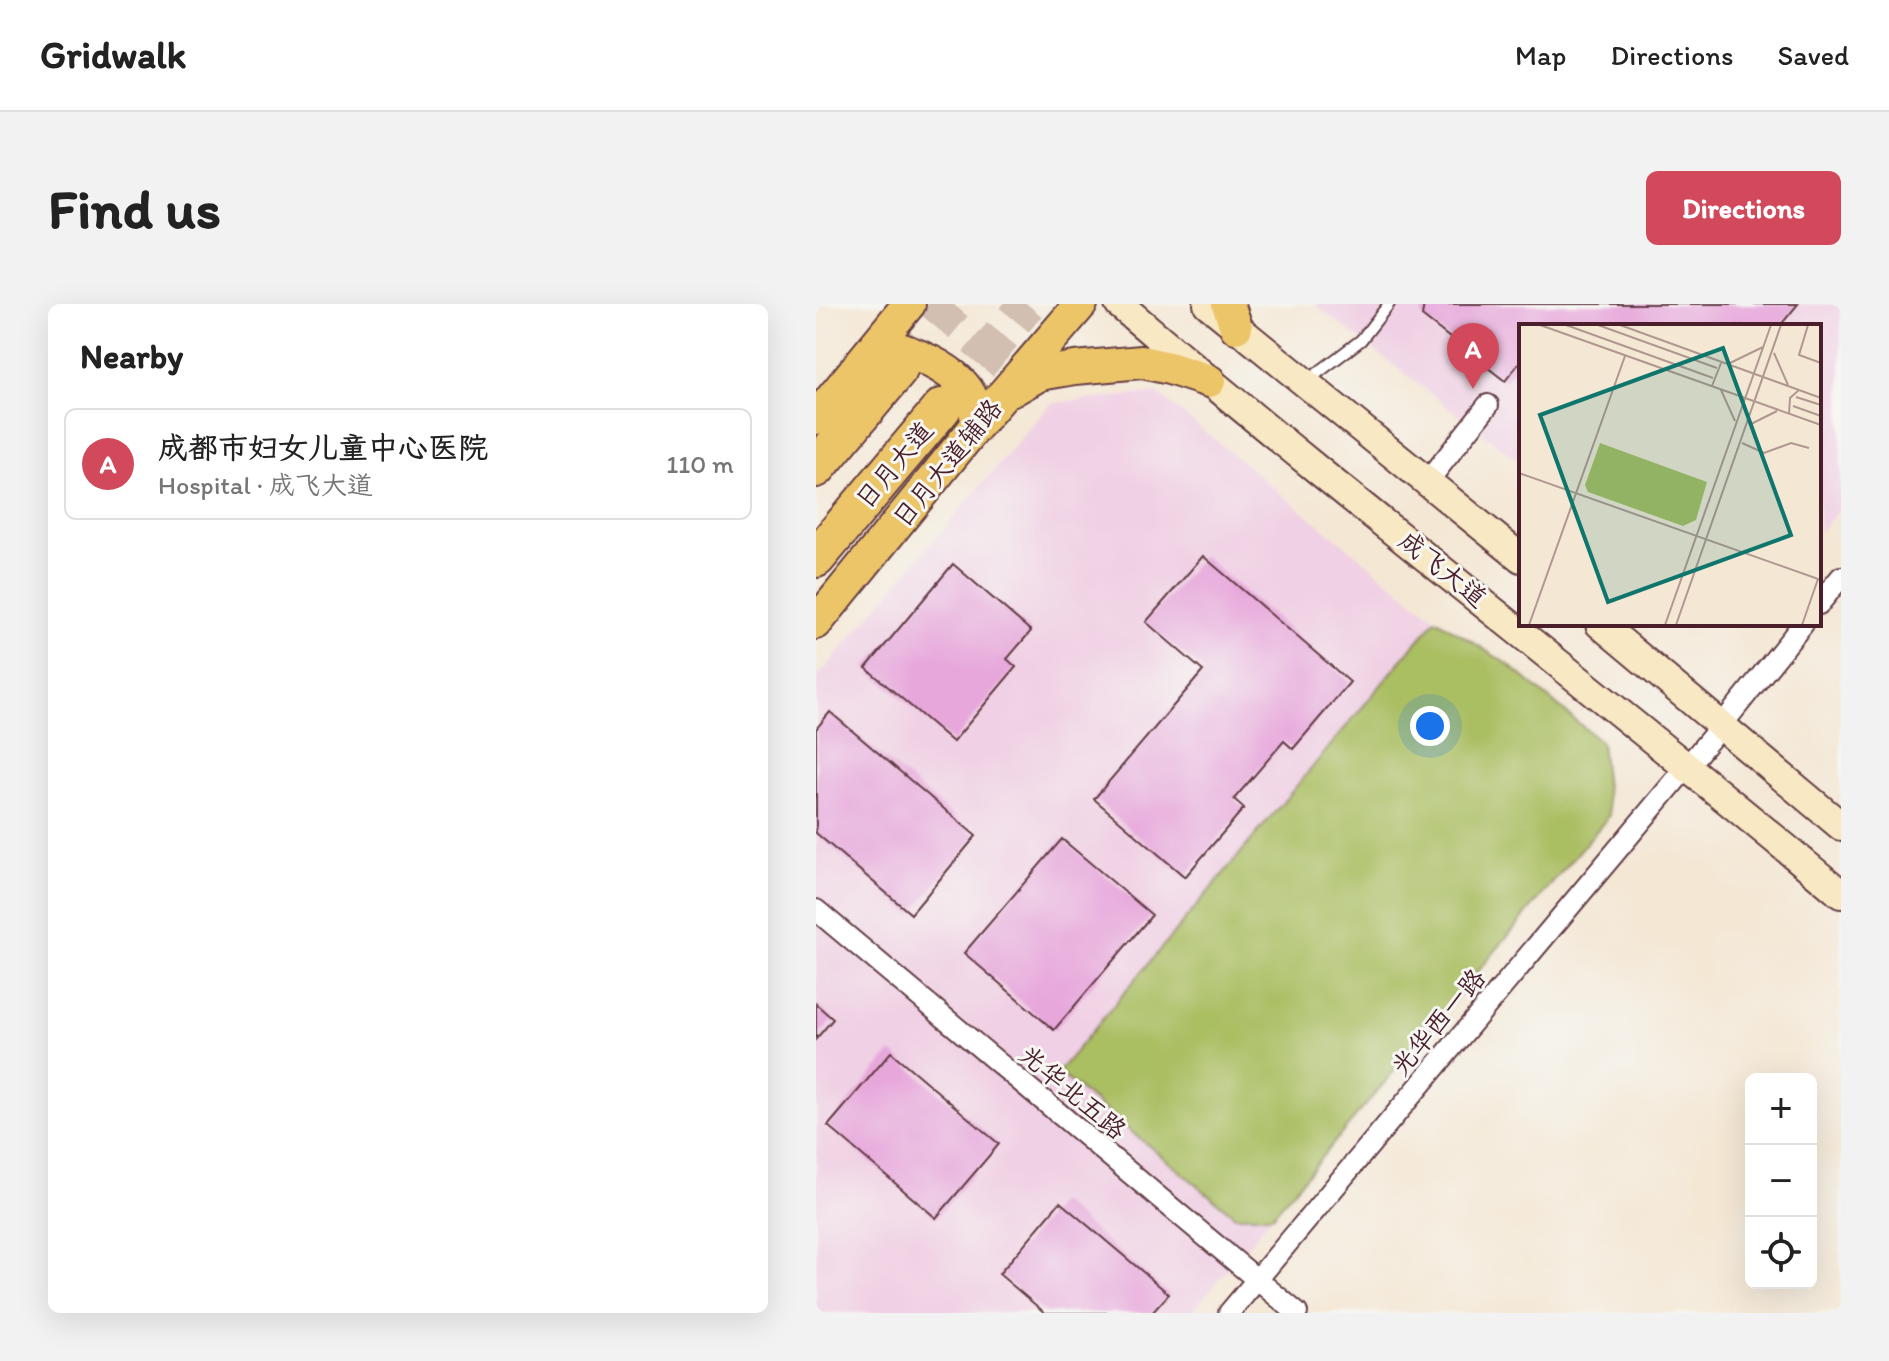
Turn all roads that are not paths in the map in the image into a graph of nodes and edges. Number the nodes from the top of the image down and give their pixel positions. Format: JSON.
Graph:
{"nodes":[{"id":1,"x":1081,"y":304,"type":"edge"},
{"id":2,"x":1119,"y":304,"type":"edge"},
{"id":3,"x":1208,"y":304,"type":"edge"},
{"id":4,"x":1389,"y":304,"type":"edge"},
{"id":5,"x":903,"y":308,"type":"edge"},
{"id":6,"x":1232,"y":315,"type":"edge"},
{"id":7,"x":888,"y":356,"type":"junction"},
{"id":8,"x":1209,"y":381,"type":"junction"},
{"id":9,"x":1306,"y":382,"type":"junction"},
{"id":10,"x":1002,"y":396,"type":"junction"},
{"id":11,"x":1488,"y":405,"type":"dead end"},
{"id":12,"x":942,"y":408,"type":"tunnel mouth"},
{"id":13,"x":816,"y":418,"type":"edge"},
{"id":14,"x":978,"y":424,"type":"junction"},
{"id":15,"x":816,"y":468,"type":"edge"},
{"id":16,"x":1428,"y":481,"type":"junction"},
{"id":17,"x":1519,"y":556,"type":"edge"},
{"id":18,"x":816,"y":558,"type":"edge"},
{"id":19,"x":1841,"y":577,"type":"edge"},
{"id":20,"x":1821,"y":602,"type":"edge"},
{"id":21,"x":816,"y":623,"type":"edge"},
{"id":22,"x":1602,"y":626,"type":"edge"},
{"id":23,"x":1801,"y":626,"type":"edge"},
{"id":24,"x":1721,"y":726,"type":"junction"},
{"id":25,"x":1688,"y":766,"type":"junction"},
{"id":26,"x":1841,"y":826,"type":"edge"},
{"id":27,"x":1841,"y":894,"type":"edge"},
{"id":28,"x":816,"y":910,"type":"edge"},
{"id":29,"x":1256,"y":1280,"type":"junction"},
{"id":30,"x":1229,"y":1313,"type":"edge"},
{"id":31,"x":1297,"y":1313,"type":"edge"}],
"edges":[{"from":1,"to":10,"type":"main road","name":"日月大道辅路"},
{"from":2,"to":8,"type":"main road","name":"成飞大道"},
{"from":3,"to":6,"type":"main road"},
{"from":4,"to":9,"type":"lane"},
{"from":5,"to":7,"type":"main road"},
{"from":6,"to":9,"type":"main road"},
{"from":7,"to":13,"type":"main road"},
{"from":7,"to":14,"type":"main road"},
{"from":7,"to":15,"type":"highway"},
{"from":8,"to":10,"type":"main road"},
{"from":8,"to":25,"type":"main road","name":"成飞大道"},
{"from":9,"to":16,"type":"main road"},
{"from":10,"to":14,"type":"main road","name":"日月大道辅路"},
{"from":11,"to":16,"type":"street"},
{"from":12,"to":18,"type":"highway","name":"日月大道"},
{"from":14,"to":21,"type":"main road","name":"日月大道辅路"},
{"from":16,"to":17,"type":"main road"},
{"from":19,"to":20,"type":"street"},
{"from":22,"to":24,"type":"main road"},
{"from":23,"to":24,"type":"street","name":"光华西一路"},
{"from":24,"to":25,"type":"street","name":"光华西一路"},
{"from":24,"to":26,"type":"main road"},
{"from":25,"to":27,"type":"main road","name":"成飞大道"},
{"from":25,"to":29,"type":"street","name":"光华西一路"},
{"from":28,"to":29,"type":"street","name":"光华北五路"},
{"from":29,"to":30,"type":"street","name":"光华西一路"},
{"from":29,"to":31,"type":"street","name":"光华北五路"}]}
